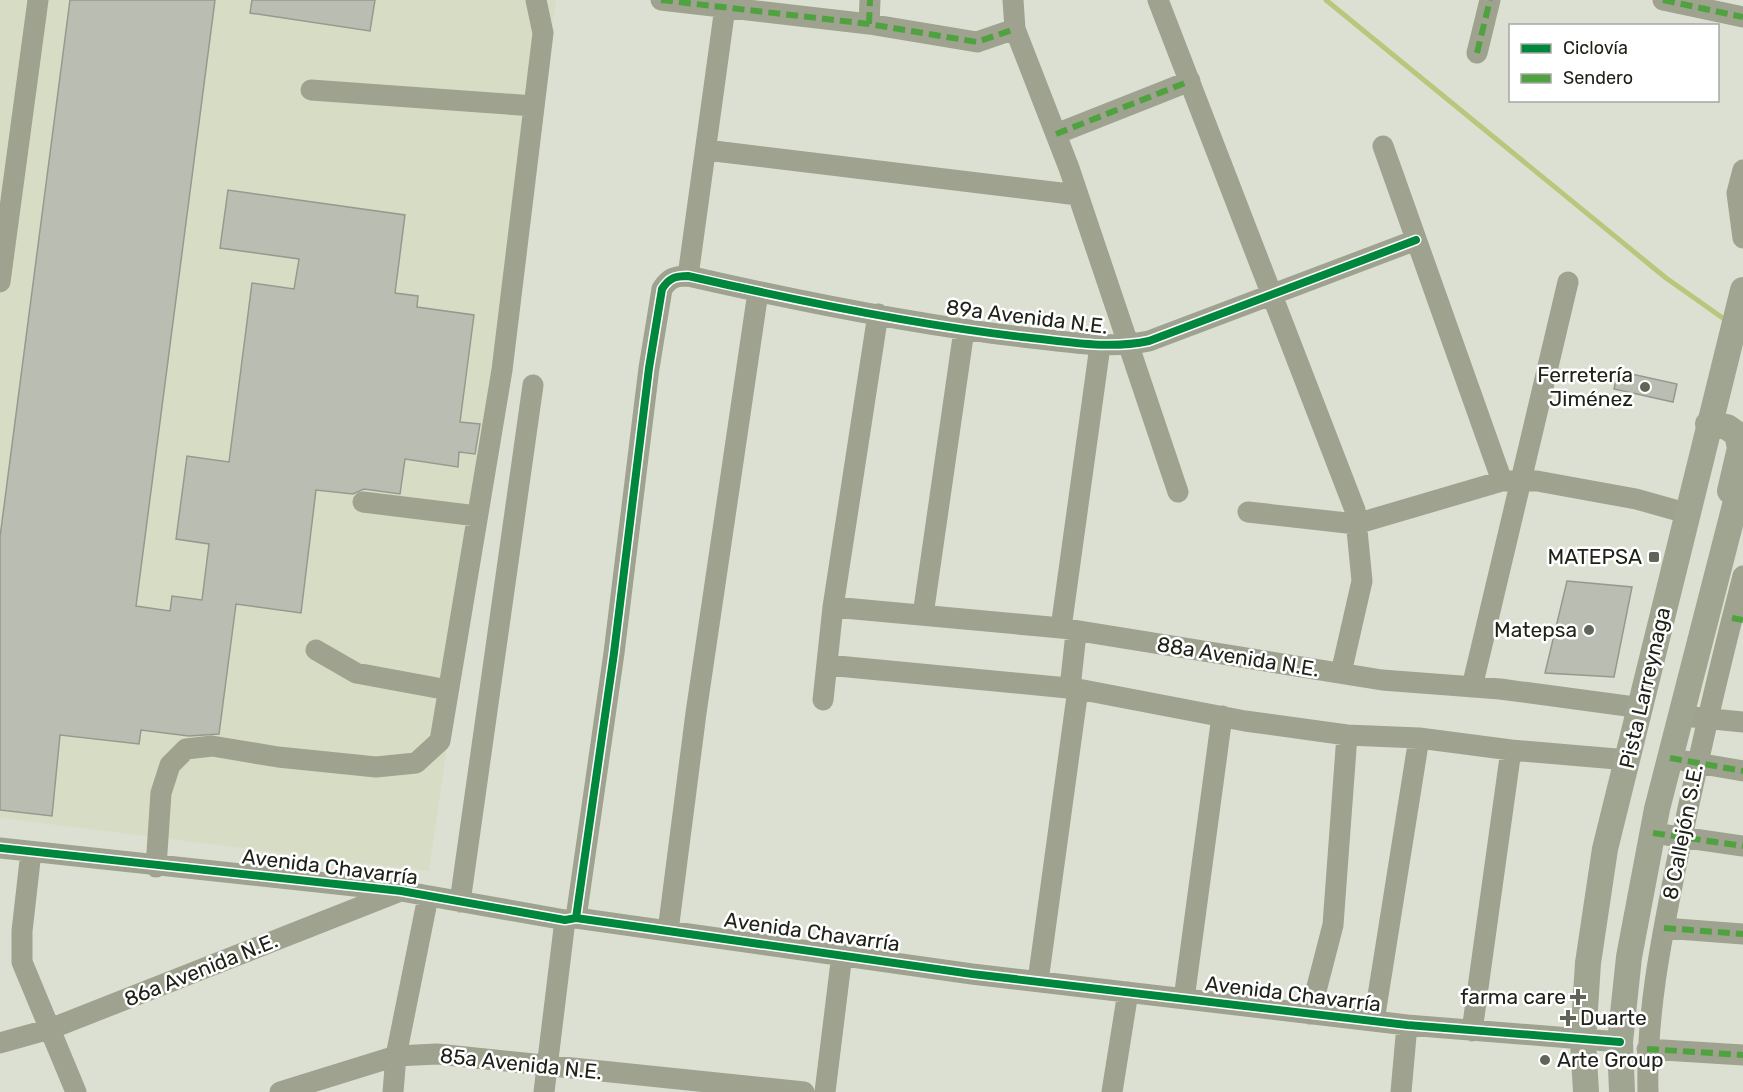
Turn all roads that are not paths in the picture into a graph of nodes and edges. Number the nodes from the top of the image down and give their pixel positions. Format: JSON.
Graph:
{"nodes":[{"id":1,"x":38,"y":0,"type":"edge"},
{"id":2,"x":536,"y":0,"type":"edge"},
{"id":3,"x":661,"y":0,"type":"edge"},
{"id":4,"x":870,"y":0,"type":"edge"},
{"id":5,"x":1013,"y":0,"type":"edge"},
{"id":6,"x":1158,"y":0,"type":"edge"},
{"id":7,"x":1490,"y":0,"type":"edge"},
{"id":8,"x":1663,"y":0,"type":"edge"},
{"id":9,"x":726,"y":4,"type":"edge"},
{"id":10,"x":1743,"y":17,"type":"edge"},
{"id":11,"x":869,"y":24,"type":"junction"},
{"id":12,"x":1015,"y":29,"type":"junction"},
{"id":13,"x":1477,"y":54,"type":"dead end"},
{"id":14,"x":1190,"y":81,"type":"junction"},
{"id":15,"x":311,"y":90,"type":"dead end"},
{"id":16,"x":534,"y":106,"type":"junction"},
{"id":17,"x":1056,"y":134,"type":"junction"},
{"id":18,"x":1383,"y":146,"type":"dead end"},
{"id":19,"x":706,"y":150,"type":"junction"},
{"id":20,"x":1743,"y":170,"type":"edge"},
{"id":21,"x":1078,"y":195,"type":"junction"},
{"id":22,"x":1743,"y":238,"type":"edge"},
{"id":23,"x":1416,"y":240,"type":"junction"},
{"id":24,"x":688,"y":276,"type":"junction"},
{"id":25,"x":0,"y":282,"type":"edge"},
{"id":26,"x":1568,"y":282,"type":"dead end"},
{"id":27,"x":1743,"y":290,"type":"edge"},
{"id":28,"x":758,"y":292,"type":"junction"},
{"id":29,"x":1273,"y":296,"type":"junction"},
{"id":30,"x":878,"y":314,"type":"junction"},
{"id":31,"x":964,"y":330,"type":"junction"},
{"id":32,"x":1100,"y":345,"type":"junction"},
{"id":33,"x":1128,"y":345,"type":"junction"},
{"id":34,"x":533,"y":385,"type":"dead end"},
{"id":35,"x":1708,"y":424,"type":"junction"},
{"id":36,"x":1511,"y":481,"type":"junction"},
{"id":37,"x":1742,"y":486,"type":"edge"},
{"id":38,"x":1178,"y":492,"type":"dead end"},
{"id":39,"x":363,"y":502,"type":"dead end"},
{"id":40,"x":1248,"y":512,"type":"dead end"},
{"id":41,"x":1686,"y":513,"type":"junction"},
{"id":42,"x":477,"y":516,"type":"junction"},
{"id":43,"x":1356,"y":524,"type":"junction"},
{"id":44,"x":1720,"y":556,"type":"junction"},
{"id":45,"x":1743,"y":576,"type":"edge"},
{"id":46,"x":833,"y":607,"type":"junction"},
{"id":47,"x":923,"y":615,"type":"junction"},
{"id":48,"x":1738,"y":619,"type":"edge"},
{"id":49,"x":1068,"y":630,"type":"junction"},
{"id":50,"x":316,"y":650,"type":"dead end"},
{"id":51,"x":827,"y":665,"type":"junction"},
{"id":52,"x":1341,"y":673,"type":"junction"},
{"id":53,"x":1472,"y":687,"type":"junction"},
{"id":54,"x":1074,"y":688,"type":"junction"},
{"id":55,"x":448,"y":690,"type":"junction"},
{"id":56,"x":824,"y":700,"type":"dead end"},
{"id":57,"x":1642,"y":708,"type":"junction"},
{"id":58,"x":1222,"y":716,"type":"junction"},
{"id":59,"x":1681,"y":716,"type":"junction"},
{"id":60,"x":1707,"y":718,"type":"junction"},
{"id":61,"x":1743,"y":722,"type":"edge"},
{"id":62,"x":1347,"y":735,"type":"junction"},
{"id":63,"x":1419,"y":738,"type":"junction"},
{"id":64,"x":1511,"y":750,"type":"junction"},
{"id":65,"x":1670,"y":758,"type":"junction"},
{"id":66,"x":1628,"y":760,"type":"junction"},
{"id":67,"x":1697,"y":763,"type":"junction"},
{"id":68,"x":1743,"y":771,"type":"edge"},
{"id":69,"x":1655,"y":821,"type":"junction"},
{"id":70,"x":1682,"y":839,"type":"junction"},
{"id":71,"x":1743,"y":846,"type":"edge"},
{"id":72,"x":0,"y":848,"type":"edge"},
{"id":73,"x":31,"y":852,"type":"junction"},
{"id":74,"x":156,"y":867,"type":"junction"},
{"id":75,"x":401,"y":891,"type":"junction"},
{"id":76,"x":428,"y":897,"type":"junction"},
{"id":77,"x":460,"y":903,"type":"junction"},
{"id":78,"x":571,"y":919,"type":"junction"},
{"id":79,"x":1664,"y":928,"type":"junction"},
{"id":80,"x":668,"y":931,"type":"junction"},
{"id":81,"x":1743,"y":934,"type":"edge"},
{"id":82,"x":842,"y":954,"type":"junction"},
{"id":83,"x":1038,"y":981,"type":"junction"},
{"id":84,"x":1128,"y":992,"type":"junction"},
{"id":85,"x":1184,"y":999,"type":"junction"},
{"id":86,"x":1310,"y":1014,"type":"junction"},
{"id":87,"x":1374,"y":1022,"type":"junction"},
{"id":88,"x":1407,"y":1025,"type":"junction"},
{"id":89,"x":50,"y":1029,"type":"junction"},
{"id":90,"x":1472,"y":1031,"type":"junction"},
{"id":91,"x":1582,"y":1041,"type":"junction"},
{"id":92,"x":1620,"y":1042,"type":"junction"},
{"id":93,"x":0,"y":1043,"type":"edge"},
{"id":94,"x":1647,"y":1048,"type":"junction"},
{"id":95,"x":1743,"y":1055,"type":"edge"},
{"id":96,"x":396,"y":1056,"type":"junction"},
{"id":97,"x":548,"y":1066,"type":"junction"},
{"id":98,"x":677,"y":1086,"type":"edge"},
{"id":99,"x":76,"y":1092,"type":"edge"},
{"id":100,"x":280,"y":1092,"type":"edge"},
{"id":101,"x":393,"y":1092,"type":"edge"},
{"id":102,"x":544,"y":1092,"type":"edge"},
{"id":103,"x":804,"y":1092,"type":"edge"},
{"id":104,"x":825,"y":1092,"type":"edge"},
{"id":105,"x":1112,"y":1092,"type":"edge"},
{"id":106,"x":1401,"y":1092,"type":"edge"},
{"id":107,"x":1586,"y":1092,"type":"edge"},
{"id":108,"x":1622,"y":1092,"type":"edge"},
{"id":109,"x":1648,"y":1092,"type":"edge"}],
"edges":[{"from":1,"to":25,"type":"street"},
{"from":2,"to":16,"type":"street"},
{"from":3,"to":9,"type":"street"},
{"from":4,"to":11,"type":"street"},
{"from":5,"to":12,"type":"street"},
{"from":6,"to":14,"type":"street"},
{"from":7,"to":13,"type":"street"},
{"from":8,"to":10,"type":"street"},
{"from":9,"to":11,"type":"street"},
{"from":9,"to":19,"type":"street"},
{"from":11,"to":12,"type":"street"},
{"from":12,"to":17,"type":"street"},
{"from":14,"to":17,"type":"street"},
{"from":14,"to":29,"type":"street"},
{"from":15,"to":16,"type":"street"},
{"from":16,"to":42,"type":"street"},
{"from":17,"to":21,"type":"street"},
{"from":18,"to":23,"type":"street"},
{"from":19,"to":21,"type":"street"},
{"from":19,"to":24,"type":"street"},
{"from":20,"to":22,"type":"street"},
{"from":21,"to":33,"type":"street"},
{"from":23,"to":29,"type":"street","name":"89a Avenida N.E."},
{"from":23,"to":36,"type":"street"},
{"from":24,"to":28,"type":"street","name":"89a Avenida N.E."},
{"from":24,"to":78,"type":"street"},
{"from":26,"to":36,"type":"street"},
{"from":27,"to":35,"type":"main road","name":"Pista Larreynaga"},
{"from":28,"to":30,"type":"street","name":"89a Avenida N.E."},
{"from":28,"to":80,"type":"street"},
{"from":29,"to":33,"type":"street","name":"89a Avenida N.E."},
{"from":29,"to":43,"type":"street"},
{"from":30,"to":31,"type":"street","name":"89a Avenida N.E."},
{"from":30,"to":46,"type":"street"},
{"from":31,"to":32,"type":"street","name":"89a Avenida N.E."},
{"from":31,"to":47,"type":"street"},
{"from":32,"to":33,"type":"street","name":"89a Avenida N.E."},
{"from":32,"to":49,"type":"street"},
{"from":33,"to":38,"type":"street"},
{"from":34,"to":77,"type":"street"},
{"from":35,"to":41,"type":"main road","name":"Pista Larreynaga"},
{"from":35,"to":44,"type":"main road"},
{"from":36,"to":41,"type":"street"},
{"from":36,"to":43,"type":"street"},
{"from":36,"to":53,"type":"street"},
{"from":37,"to":44,"type":"main road","name":"Pista Larreynaga"},
{"from":39,"to":42,"type":"street"},
{"from":40,"to":43,"type":"street"},
{"from":41,"to":57,"type":"main road","name":"Pista Larreynaga"},
{"from":42,"to":55,"type":"street"},
{"from":43,"to":52,"type":"street"},
{"from":44,"to":59,"type":"main road","name":"Pista Larreynaga"},
{"from":45,"to":48,"type":"street","name":"8 Callejón S.E."},
{"from":46,"to":47,"type":"street","name":"88a Avenida N.E."},
{"from":46,"to":51,"type":"street"},
{"from":47,"to":49,"type":"street","name":"88a Avenida N.E."},
{"from":48,"to":60,"type":"street","name":"8 Callejón S.E."},
{"from":49,"to":52,"type":"street","name":"88a Avenida N.E."},
{"from":49,"to":54,"type":"street"},
{"from":50,"to":55,"type":"street"},
{"from":51,"to":54,"type":"street"},
{"from":51,"to":56,"type":"street"},
{"from":52,"to":53,"type":"street","name":"88a Avenida N.E."},
{"from":53,"to":57,"type":"street","name":"88a Avenida N.E."},
{"from":54,"to":58,"type":"street"},
{"from":54,"to":83,"type":"street"},
{"from":55,"to":74,"type":"street"},
{"from":57,"to":66,"type":"main road","name":"Pista Larreynaga"},
{"from":58,"to":62,"type":"street"},
{"from":58,"to":85,"type":"street"},
{"from":59,"to":60,"type":"street"},
{"from":59,"to":65,"type":"main road","name":"Pista Larreynaga"},
{"from":60,"to":61,"type":"street"},
{"from":60,"to":67,"type":"street","name":"8 Callejón S.E."},
{"from":62,"to":63,"type":"street"},
{"from":62,"to":86,"type":"street"},
{"from":63,"to":64,"type":"street"},
{"from":63,"to":87,"type":"street"},
{"from":64,"to":66,"type":"street"},
{"from":64,"to":90,"type":"street"},
{"from":65,"to":67,"type":"street"},
{"from":65,"to":69,"type":"main road","name":"Pista Larreynaga"},
{"from":66,"to":69,"type":"main road"},
{"from":66,"to":91,"type":"main road","name":"Pista Larreynaga"},
{"from":67,"to":68,"type":"street"},
{"from":67,"to":70,"type":"street","name":"8 Callejón S.E."},
{"from":69,"to":70,"type":"street"},
{"from":69,"to":92,"type":"main road","name":"Pista Larreynaga"},
{"from":70,"to":71,"type":"street"},
{"from":70,"to":79,"type":"street","name":"8 Callejón S.E."},
{"from":72,"to":73,"type":"street","name":"Avenida Chavarría"},
{"from":73,"to":74,"type":"street","name":"Avenida Chavarría"},
{"from":73,"to":89,"type":"street"},
{"from":74,"to":75,"type":"street","name":"Avenida Chavarría"},
{"from":75,"to":76,"type":"street","name":"Avenida Chavarría"},
{"from":75,"to":89,"type":"street","name":"86a Avenida N.E."},
{"from":76,"to":77,"type":"street","name":"Avenida Chavarría"},
{"from":76,"to":96,"type":"street"},
{"from":77,"to":78,"type":"street","name":"Avenida Chavarría"},
{"from":78,"to":80,"type":"street","name":"Avenida Chavarría"},
{"from":78,"to":97,"type":"street"},
{"from":79,"to":81,"type":"street"},
{"from":79,"to":94,"type":"street","name":"8 Callejón S.E."},
{"from":80,"to":82,"type":"street","name":"Avenida Chavarría"},
{"from":82,"to":83,"type":"street","name":"Avenida Chavarría"},
{"from":82,"to":104,"type":"street"},
{"from":83,"to":84,"type":"street","name":"Avenida Chavarría"},
{"from":84,"to":85,"type":"street","name":"Avenida Chavarría"},
{"from":84,"to":105,"type":"street"},
{"from":85,"to":86,"type":"street","name":"Avenida Chavarría"},
{"from":86,"to":87,"type":"street","name":"Avenida Chavarría"},
{"from":87,"to":88,"type":"street","name":"Avenida Chavarría"},
{"from":88,"to":90,"type":"street","name":"Avenida Chavarría"},
{"from":88,"to":106,"type":"street"},
{"from":89,"to":93,"type":"street","name":"86a Avenida N.E."},
{"from":89,"to":99,"type":"street"},
{"from":90,"to":91,"type":"street","name":"Avenida Chavarría"},
{"from":91,"to":92,"type":"street","name":"Avenida Chavarría"},
{"from":91,"to":107,"type":"main road","name":"Pista Larreynaga"},
{"from":92,"to":108,"type":"main road","name":"Pista Larreynaga"},
{"from":94,"to":95,"type":"street"},
{"from":94,"to":109,"type":"street","name":"8 Callejón S.E."},
{"from":96,"to":97,"type":"street","name":"85a Avenida N.E."},
{"from":96,"to":100,"type":"street","name":"85a Avenida N.E."},
{"from":96,"to":101,"type":"street"},
{"from":97,"to":98,"type":"street","name":"85a Avenida N.E."},
{"from":97,"to":102,"type":"street"},
{"from":98,"to":103,"type":"street","name":"85a Avenida N.E."}]}
